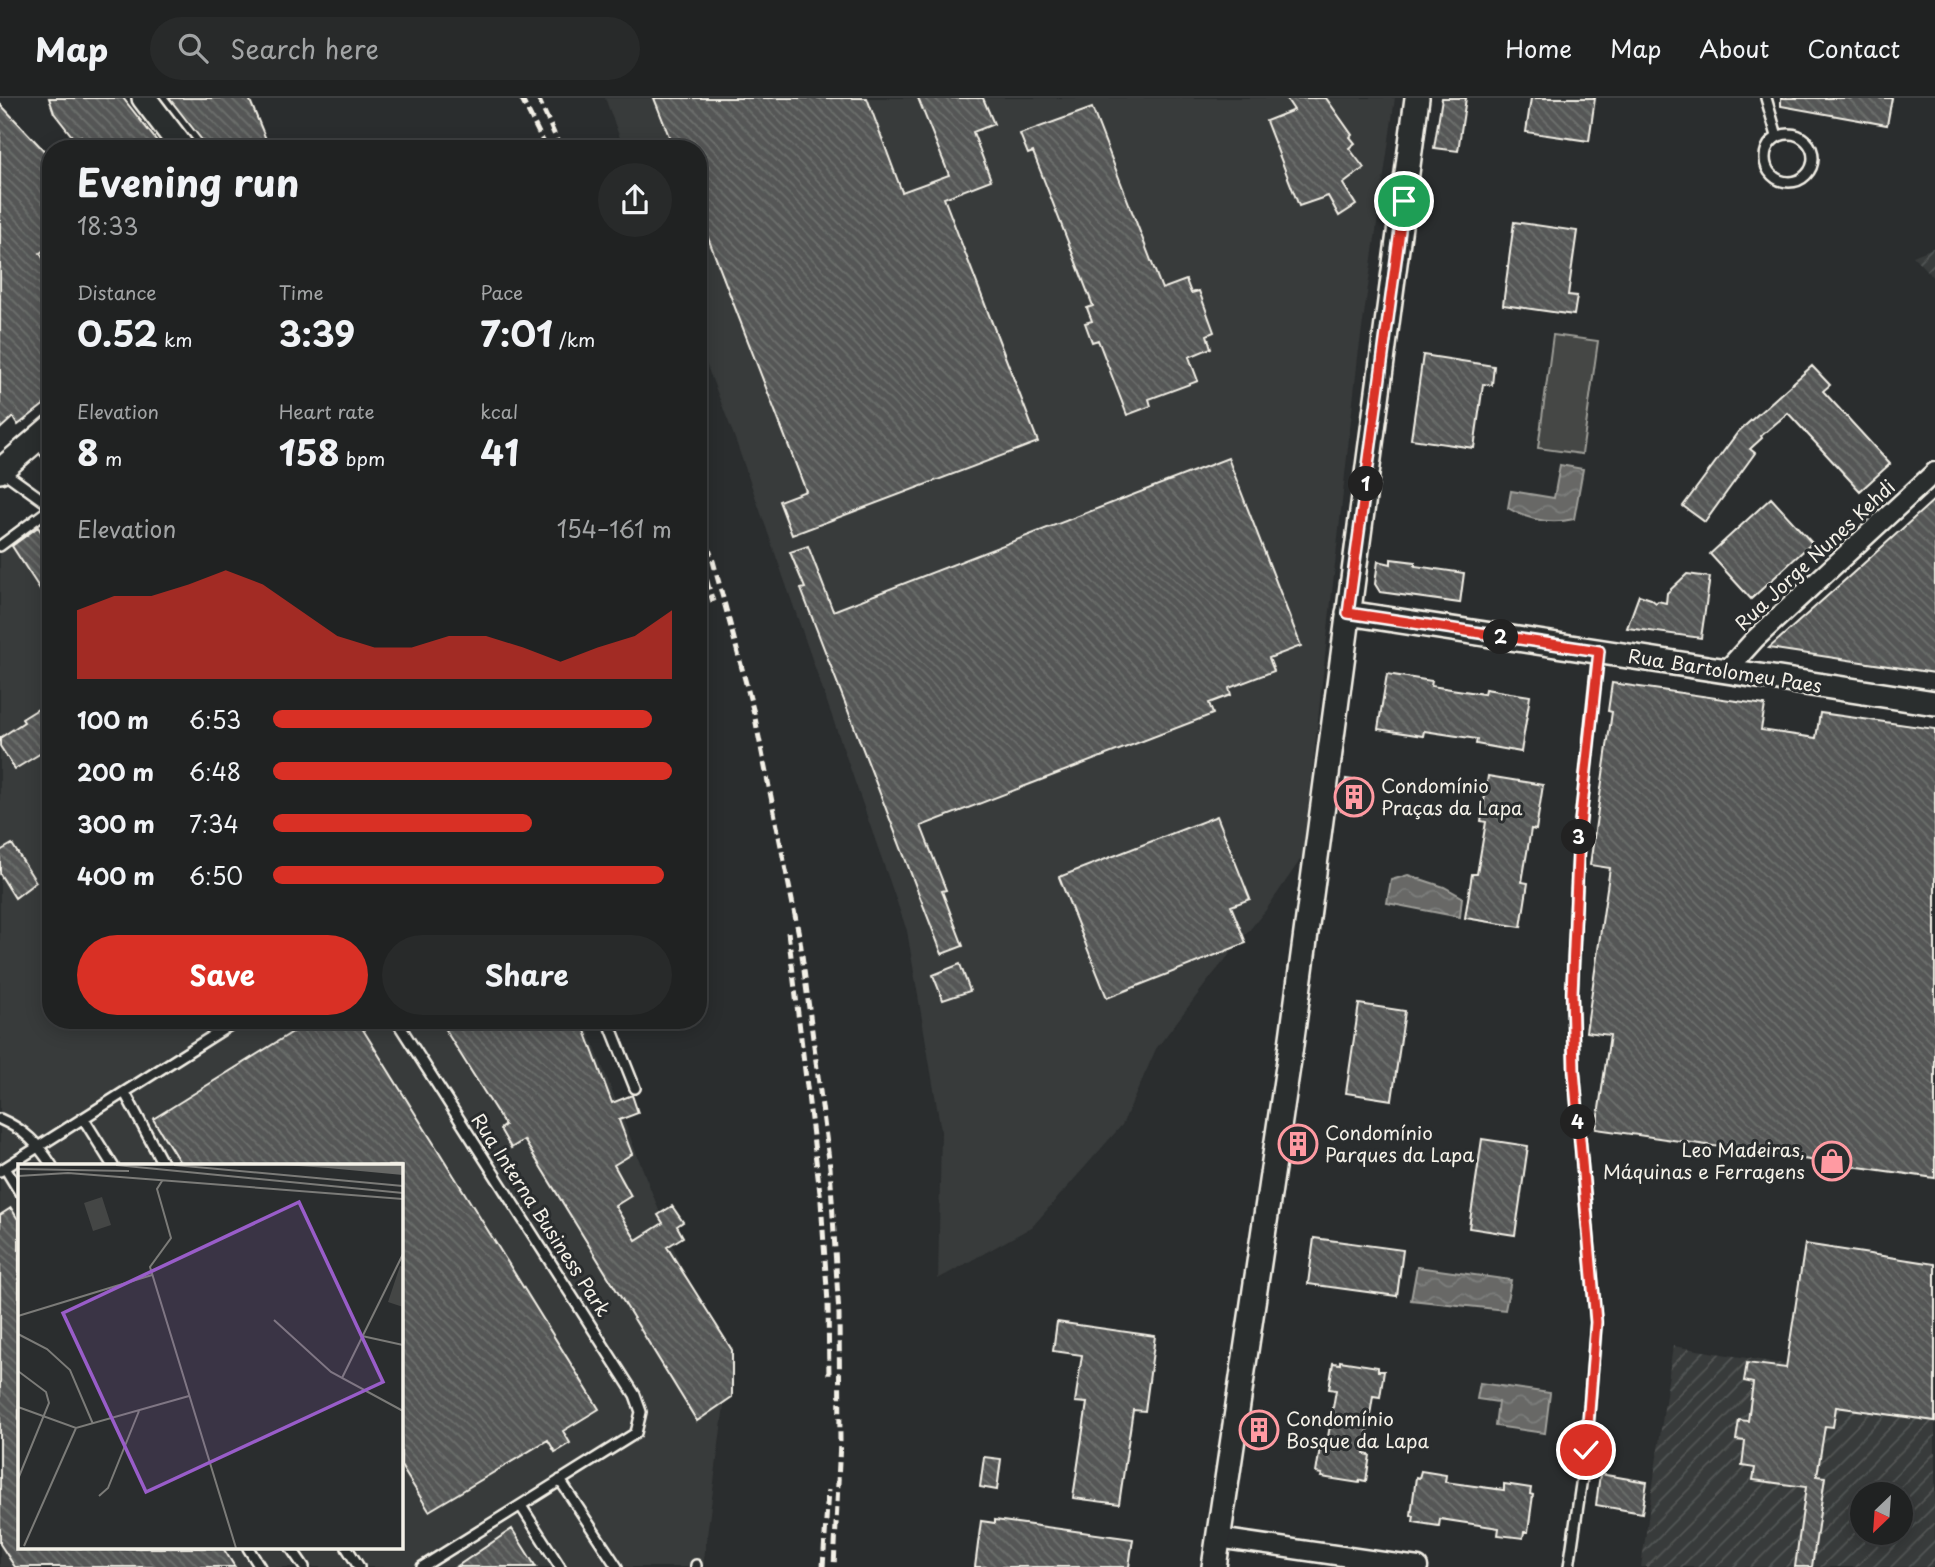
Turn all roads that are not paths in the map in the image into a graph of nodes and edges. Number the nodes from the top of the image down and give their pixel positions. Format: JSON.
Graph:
{"nodes":[{"id":1,"x":144,"y":98,"type":"edge"},
{"id":2,"x":1417,"y":98,"type":"edge"},
{"id":3,"x":1766,"y":98,"type":"edge"},
{"id":4,"x":1777,"y":136,"type":"junction"},
{"id":5,"x":176,"y":140,"type":"edge"},
{"id":6,"x":42,"y":434,"type":"edge"},
{"id":7,"x":0,"y":470,"type":"edge"},
{"id":8,"x":1935,"y":472,"type":"edge"},
{"id":9,"x":42,"y":500,"type":"edge"},
{"id":10,"x":42,"y":514,"type":"edge"},
{"id":11,"x":0,"y":546,"type":"edge"},
{"id":12,"x":1348,"y":613,"type":"junction"},
{"id":13,"x":1599,"y":651,"type":"junction"},
{"id":14,"x":1726,"y":671,"type":"junction"},
{"id":15,"x":1935,"y":703,"type":"edge"},
{"id":16,"x":223,"y":1029,"type":"edge"},
{"id":17,"x":402,"y":1029,"type":"edge"},
{"id":18,"x":612,"y":1029,"type":"edge"},
{"id":19,"x":635,"y":1088,"type":"dead end"},
{"id":20,"x":125,"y":1093,"type":"junction"},
{"id":21,"x":83,"y":1118,"type":"junction"},
{"id":22,"x":0,"y":1119,"type":"edge"},
{"id":23,"x":39,"y":1145,"type":"junction"},
{"id":24,"x":51,"y":1164,"type":"edge"},
{"id":25,"x":112,"y":1164,"type":"edge"},
{"id":26,"x":163,"y":1164,"type":"edge"},
{"id":27,"x":2,"y":1169,"type":"edge"},
{"id":28,"x":18,"y":1190,"type":"edge"},
{"id":29,"x":560,"y":1480,"type":"junction"},
{"id":30,"x":521,"y":1506,"type":"junction"},
{"id":31,"x":1218,"y":1538,"type":"junction"},
{"id":32,"x":249,"y":1550,"type":"edge"},
{"id":33,"x":292,"y":1550,"type":"edge"},
{"id":34,"x":347,"y":1550,"type":"edge"},
{"id":35,"x":260,"y":1567,"type":"edge"},
{"id":36,"x":304,"y":1567,"type":"edge"},
{"id":37,"x":359,"y":1567,"type":"edge"},
{"id":38,"x":422,"y":1567,"type":"edge"},
{"id":39,"x":560,"y":1567,"type":"edge"},
{"id":40,"x":617,"y":1567,"type":"edge"},
{"id":41,"x":1214,"y":1567,"type":"edge"},
{"id":42,"x":1418,"y":1567,"type":"edge"},
{"id":43,"x":1569,"y":1567,"type":"edge"}],
"edges":[{"from":1,"to":5,"type":"street"},
{"from":2,"to":12,"type":"street"},
{"from":3,"to":4,"type":"lane"},
{"from":4,"to":4,"type":"lane"},
{"from":6,"to":7,"type":"street"},
{"from":7,"to":9,"type":"lane"},
{"from":8,"to":14,"type":"street","name":"Rua Jorge Nunes Kehdi"},
{"from":10,"to":11,"type":"lane"},
{"from":12,"to":13,"type":"street","name":"Rua Bartolomeu Paes"},
{"from":12,"to":31,"type":"street"},
{"from":13,"to":14,"type":"street","name":"Rua Bartolomeu Paes"},
{"from":13,"to":43,"type":"lane"},
{"from":14,"to":15,"type":"street","name":"Rua Bartolomeu Paes"},
{"from":16,"to":20,"type":"lane"},
{"from":17,"to":29,"type":"lane","name":"Rua Interna Business Park"},
{"from":18,"to":19,"type":"lane"},
{"from":20,"to":21,"type":"lane"},
{"from":20,"to":26,"type":"lane"},
{"from":21,"to":23,"type":"lane"},
{"from":21,"to":25,"type":"lane"},
{"from":22,"to":23,"type":"lane"},
{"from":23,"to":24,"type":"lane"},
{"from":23,"to":27,"type":"lane"},
{"from":27,"to":28,"type":"lane"},
{"from":29,"to":30,"type":"lane"},
{"from":29,"to":40,"type":"lane"},
{"from":30,"to":38,"type":"lane"},
{"from":30,"to":39,"type":"lane"},
{"from":31,"to":41,"type":"street"},
{"from":31,"to":42,"type":"street"},
{"from":32,"to":35,"type":"lane"},
{"from":33,"to":36,"type":"lane"},
{"from":34,"to":37,"type":"lane"}]}
